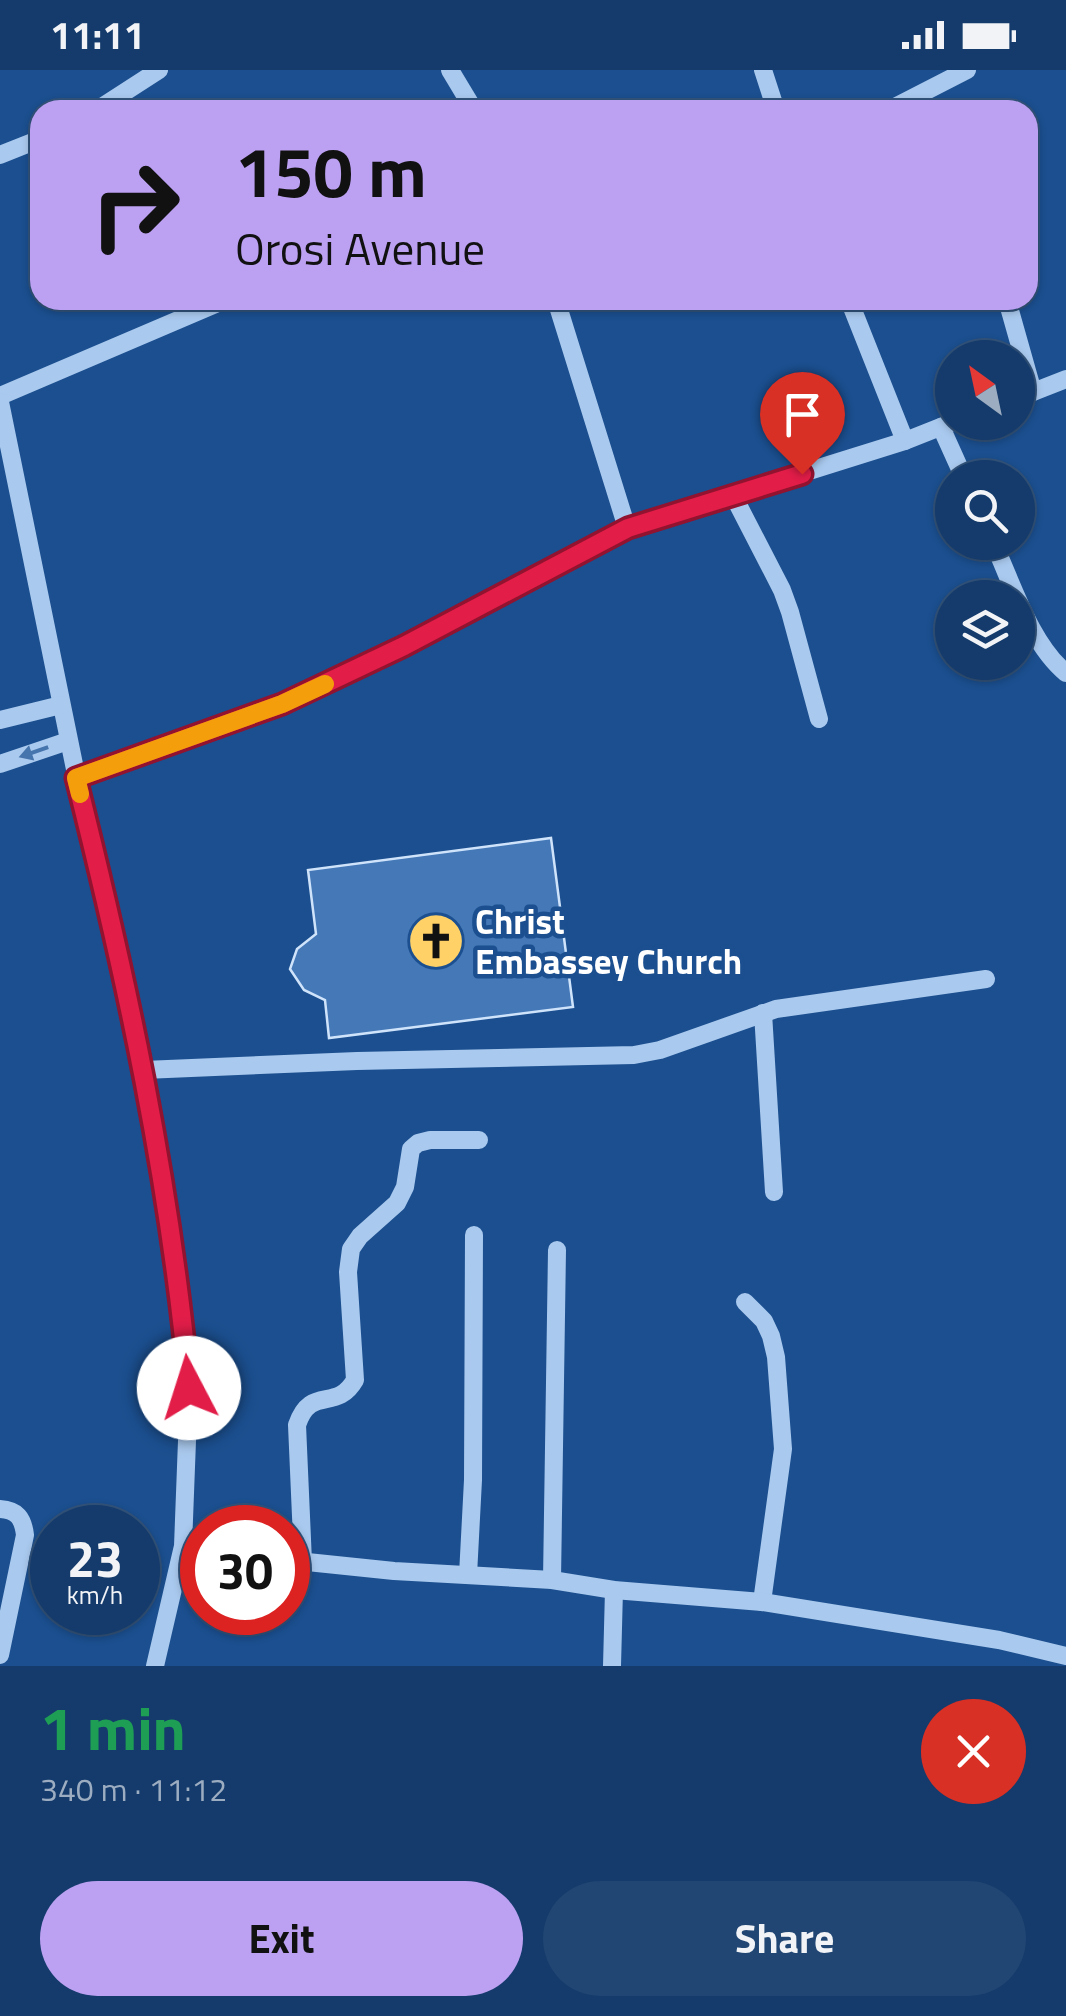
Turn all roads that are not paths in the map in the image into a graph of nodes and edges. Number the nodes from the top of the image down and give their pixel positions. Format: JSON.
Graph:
{"nodes":[{"id":1,"x":159,"y":70,"type":"edge"},
{"id":2,"x":450,"y":70,"type":"edge"},
{"id":3,"x":763,"y":70,"type":"edge"},
{"id":4,"x":967,"y":70,"type":"edge"},
{"id":5,"x":112,"y":100,"type":"edge"},
{"id":6,"x":468,"y":100,"type":"edge"},
{"id":7,"x":773,"y":100,"type":"edge"},
{"id":8,"x":908,"y":100,"type":"edge"},
{"id":9,"x":30,"y":143,"type":"edge"},
{"id":10,"x":0,"y":155,"type":"edge"},
{"id":11,"x":203,"y":310,"type":"edge"},
{"id":12,"x":559,"y":310,"type":"edge"},
{"id":13,"x":852,"y":310,"type":"edge"},
{"id":14,"x":1009,"y":310,"type":"edge"},
{"id":15,"x":1015,"y":340,"type":"edge"},
{"id":16,"x":1066,"y":379,"type":"edge"},
{"id":17,"x":1035,"y":391,"type":"edge"},
{"id":18,"x":0,"y":399,"type":"edge"},
{"id":19,"x":935,"y":430,"type":"edge"},
{"id":20,"x":905,"y":441,"type":"junction"},
{"id":21,"x":733,"y":495,"type":"junction"},
{"id":22,"x":628,"y":528,"type":"junction"},
{"id":23,"x":1002,"y":560,"type":"edge"},
{"id":24,"x":1066,"y":673,"type":"edge"},
{"id":25,"x":61,"y":705,"type":"junction"},
{"id":26,"x":819,"y":718,"type":"dead end"},
{"id":27,"x":0,"y":720,"type":"edge"},
{"id":28,"x":68,"y":740,"type":"junction"},
{"id":29,"x":0,"y":764,"type":"edge"},
{"id":30,"x":76,"y":778,"type":"junction"},
{"id":31,"x":986,"y":979,"type":"dead end"},
{"id":32,"x":762,"y":1013,"type":"junction"},
{"id":33,"x":144,"y":1070,"type":"junction"},
{"id":34,"x":479,"y":1140,"type":"dead end"},
{"id":35,"x":774,"y":1192,"type":"dead end"},
{"id":36,"x":474,"y":1235,"type":"dead end"},
{"id":37,"x":556,"y":1250,"type":"dead end"},
{"id":38,"x":745,"y":1302,"type":"dead end"},
{"id":39,"x":192,"y":1505,"type":"edge"},
{"id":40,"x":296,"y":1505,"type":"edge"},
{"id":41,"x":0,"y":1509,"type":"edge"},
{"id":42,"x":310,"y":1563,"type":"edge"},
{"id":43,"x":468,"y":1574,"type":"junction"},
{"id":44,"x":552,"y":1580,"type":"junction"},
{"id":45,"x":180,"y":1588,"type":"edge"},
{"id":46,"x":614,"y":1590,"type":"junction"},
{"id":47,"x":762,"y":1602,"type":"junction"},
{"id":48,"x":0,"y":1655,"type":"edge"},
{"id":49,"x":1063,"y":1659,"type":"edge"},
{"id":50,"x":155,"y":1666,"type":"edge"},
{"id":51,"x":612,"y":1666,"type":"edge"}],
"edges":[{"from":1,"to":5,"type":"street"},
{"from":2,"to":6,"type":"street"},
{"from":3,"to":7,"type":"street"},
{"from":4,"to":8,"type":"street"},
{"from":9,"to":10,"type":"street"},
{"from":11,"to":18,"type":"street"},
{"from":12,"to":22,"type":"street"},
{"from":13,"to":20,"type":"street"},
{"from":14,"to":15,"type":"street"},
{"from":16,"to":17,"type":"street"},
{"from":18,"to":25,"type":"street"},
{"from":19,"to":20,"type":"street"},
{"from":20,"to":21,"type":"street"},
{"from":21,"to":22,"type":"street"},
{"from":21,"to":26,"type":"street"},
{"from":22,"to":30,"type":"street"},
{"from":23,"to":24,"type":"street"},
{"from":25,"to":27,"type":"street"},
{"from":25,"to":28,"type":"street"},
{"from":28,"to":29,"type":"street","one_way":true},
{"from":28,"to":30,"type":"street"},
{"from":30,"to":33,"type":"street"},
{"from":31,"to":32,"type":"street"},
{"from":32,"to":33,"type":"street"},
{"from":32,"to":35,"type":"street"},
{"from":33,"to":39,"type":"street"},
{"from":34,"to":40,"type":"street"},
{"from":36,"to":43,"type":"street"},
{"from":37,"to":44,"type":"street"},
{"from":38,"to":47,"type":"street"},
{"from":41,"to":48,"type":"street"},
{"from":42,"to":43,"type":"street"},
{"from":43,"to":44,"type":"street"},
{"from":44,"to":46,"type":"street"},
{"from":45,"to":50,"type":"street"},
{"from":46,"to":47,"type":"street"},
{"from":46,"to":51,"type":"street"},
{"from":47,"to":49,"type":"street"}]}
